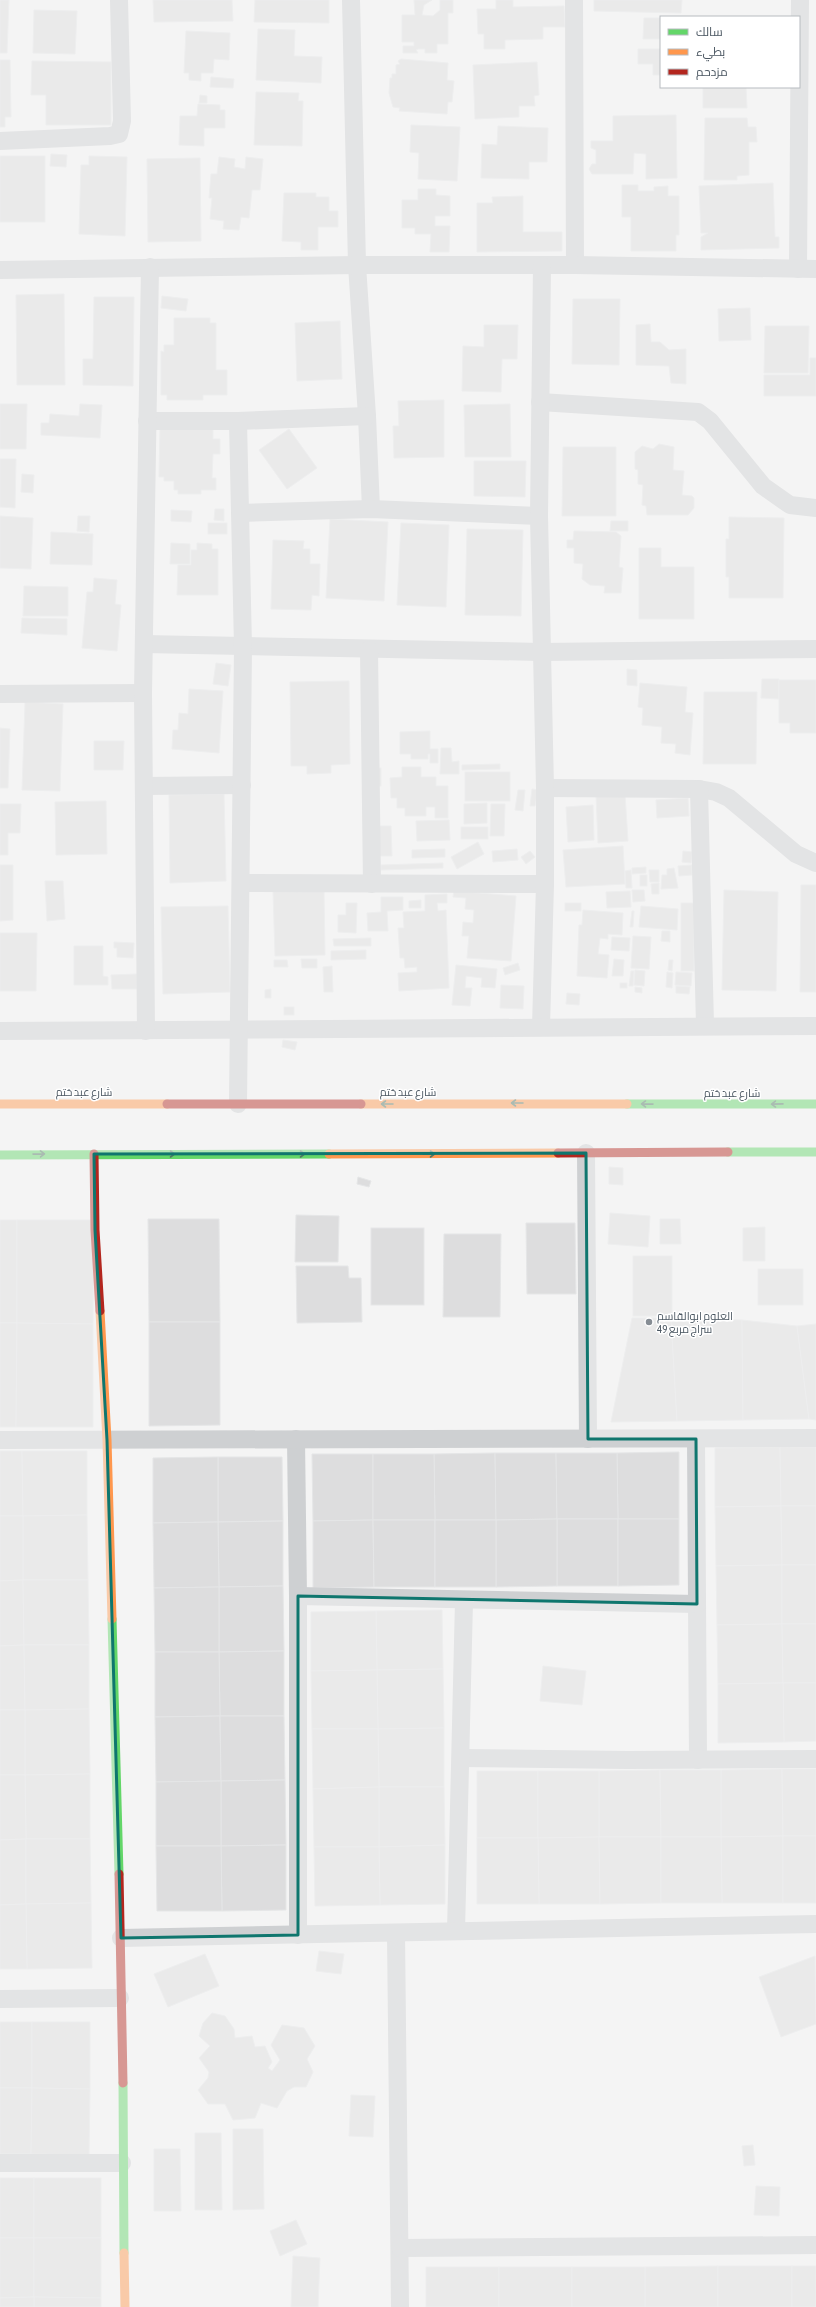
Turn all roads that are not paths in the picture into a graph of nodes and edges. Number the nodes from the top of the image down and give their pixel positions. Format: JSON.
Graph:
{"nodes":[{"id":1,"x":119,"y":0,"type":"edge"},
{"id":2,"x":351,"y":0,"type":"edge"},
{"id":3,"x":574,"y":0,"type":"edge"},
{"id":4,"x":800,"y":0,"type":"edge"},
{"id":5,"x":800,"y":16,"type":"edge"},
{"id":6,"x":799,"y":88,"type":"edge"},
{"id":7,"x":0,"y":141,"type":"edge"},
{"id":8,"x":357,"y":265,"type":"junction"},
{"id":9,"x":576,"y":265,"type":"junction"},
{"id":10,"x":542,"y":266,"type":"junction"},
{"id":11,"x":150,"y":267,"type":"junction"},
{"id":12,"x":798,"y":269,"type":"junction"},
{"id":13,"x":816,"y":269,"type":"edge"},
{"id":14,"x":0,"y":270,"type":"edge"},
{"id":15,"x":540,"y":402,"type":"junction"},
{"id":16,"x":367,"y":416,"type":"junction"},
{"id":17,"x":147,"y":421,"type":"junction"},
{"id":18,"x":238,"y":421,"type":"junction"},
{"id":19,"x":816,"y":508,"type":"edge"},
{"id":20,"x":371,"y":509,"type":"junction"},
{"id":21,"x":240,"y":513,"type":"junction"},
{"id":22,"x":539,"y":516,"type":"junction"},
{"id":23,"x":144,"y":644,"type":"junction"},
{"id":24,"x":243,"y":647,"type":"junction"},
{"id":25,"x":816,"y":649,"type":"edge"},
{"id":26,"x":369,"y":650,"type":"junction"},
{"id":27,"x":541,"y":652,"type":"junction"},
{"id":28,"x":143,"y":693,"type":"junction"},
{"id":29,"x":0,"y":694,"type":"edge"},
{"id":30,"x":242,"y":785,"type":"junction"},
{"id":31,"x":144,"y":786,"type":"junction"},
{"id":32,"x":545,"y":788,"type":"junction"},
{"id":33,"x":699,"y":789,"type":"junction"},
{"id":34,"x":816,"y":863,"type":"edge"},
{"id":35,"x":242,"y":883,"type":"junction"},
{"id":36,"x":372,"y":884,"type":"junction"},
{"id":37,"x":545,"y":884,"type":"junction"},
{"id":38,"x":705,"y":1025,"type":"junction"},
{"id":39,"x":816,"y":1026,"type":"edge"},
{"id":40,"x":541,"y":1027,"type":"junction"},
{"id":41,"x":239,"y":1029,"type":"junction"},
{"id":42,"x":0,"y":1030,"type":"edge"},
{"id":43,"x":146,"y":1031,"type":"junction"},
{"id":44,"x":0,"y":1104,"type":"edge"},
{"id":45,"x":238,"y":1104,"type":"junction"},
{"id":46,"x":816,"y":1104,"type":"edge"},
{"id":47,"x":816,"y":1152,"type":"edge"},
{"id":48,"x":586,"y":1153,"type":"junction"},
{"id":49,"x":94,"y":1154,"type":"junction"},
{"id":50,"x":0,"y":1155,"type":"edge"},
{"id":51,"x":588,"y":1438,"type":"junction"},
{"id":52,"x":696,"y":1438,"type":"junction"},
{"id":53,"x":816,"y":1438,"type":"edge"},
{"id":54,"x":296,"y":1439,"type":"junction"},
{"id":55,"x":0,"y":1440,"type":"edge"},
{"id":56,"x":107,"y":1440,"type":"junction"},
{"id":57,"x":298,"y":1596,"type":"junction"},
{"id":58,"x":464,"y":1601,"type":"junction"},
{"id":59,"x":697,"y":1604,"type":"junction"},
{"id":60,"x":461,"y":1758,"type":"junction"},
{"id":61,"x":816,"y":1759,"type":"edge"},
{"id":62,"x":698,"y":1760,"type":"junction"},
{"id":63,"x":816,"y":1924,"type":"edge"},
{"id":64,"x":456,"y":1931,"type":"junction"},
{"id":65,"x":396,"y":1933,"type":"junction"},
{"id":66,"x":298,"y":1934,"type":"junction"},
{"id":67,"x":120,"y":1938,"type":"junction"},
{"id":68,"x":120,"y":1998,"type":"junction"},
{"id":69,"x":0,"y":1999,"type":"edge"},
{"id":70,"x":0,"y":2163,"type":"edge"},
{"id":71,"x":122,"y":2163,"type":"junction"},
{"id":72,"x":816,"y":2245,"type":"edge"},
{"id":73,"x":400,"y":2248,"type":"junction"},
{"id":74,"x":125,"y":2307,"type":"edge"},
{"id":75,"x":400,"y":2307,"type":"edge"}],
"edges":[{"from":1,"to":7,"type":"street"},
{"from":2,"to":8,"type":"street"},
{"from":3,"to":9,"type":"street"},
{"from":4,"to":5,"type":"street"},
{"from":6,"to":12,"type":"street"},
{"from":8,"to":10,"type":"street"},
{"from":8,"to":11,"type":"street"},
{"from":8,"to":16,"type":"street"},
{"from":9,"to":10,"type":"street"},
{"from":9,"to":12,"type":"street"},
{"from":10,"to":15,"type":"street"},
{"from":11,"to":14,"type":"street"},
{"from":11,"to":17,"type":"street"},
{"from":12,"to":13,"type":"street"},
{"from":15,"to":19,"type":"street"},
{"from":15,"to":22,"type":"street"},
{"from":16,"to":18,"type":"street"},
{"from":16,"to":20,"type":"street"},
{"from":17,"to":18,"type":"street"},
{"from":17,"to":23,"type":"street"},
{"from":18,"to":21,"type":"street"},
{"from":20,"to":21,"type":"street"},
{"from":20,"to":22,"type":"street"},
{"from":21,"to":24,"type":"street"},
{"from":22,"to":27,"type":"street"},
{"from":23,"to":24,"type":"street"},
{"from":23,"to":28,"type":"street"},
{"from":24,"to":26,"type":"street"},
{"from":24,"to":30,"type":"street"},
{"from":25,"to":27,"type":"street"},
{"from":26,"to":27,"type":"street"},
{"from":26,"to":36,"type":"street"},
{"from":27,"to":32,"type":"street"},
{"from":28,"to":29,"type":"street"},
{"from":28,"to":31,"type":"street"},
{"from":30,"to":31,"type":"street"},
{"from":30,"to":35,"type":"street"},
{"from":31,"to":43,"type":"street"},
{"from":32,"to":33,"type":"street"},
{"from":32,"to":37,"type":"street"},
{"from":33,"to":34,"type":"street"},
{"from":33,"to":38,"type":"street"},
{"from":35,"to":36,"type":"street"},
{"from":35,"to":41,"type":"street"},
{"from":36,"to":37,"type":"street"},
{"from":37,"to":40,"type":"street"},
{"from":38,"to":39,"type":"street"},
{"from":38,"to":40,"type":"street"},
{"from":40,"to":41,"type":"street"},
{"from":41,"to":43,"type":"street"},
{"from":41,"to":45,"type":"street"},
{"from":42,"to":43,"type":"street"},
{"from":44,"to":45,"type":"main road","name":"شارع عبد ختم"},
{"from":46,"to":45,"type":"main road","name":"شارع عبد ختم","one_way":true},
{"from":47,"to":48,"type":"main road"},
{"from":49,"to":48,"type":"main road","one_way":true},
{"from":48,"to":51,"type":"street"},
{"from":50,"to":49,"type":"main road","one_way":true},
{"from":49,"to":56,"type":"main road"},
{"from":51,"to":52,"type":"street"},
{"from":51,"to":54,"type":"street"},
{"from":52,"to":53,"type":"street"},
{"from":52,"to":59,"type":"street"},
{"from":54,"to":56,"type":"street"},
{"from":54,"to":57,"type":"street"},
{"from":55,"to":56,"type":"street"},
{"from":56,"to":67,"type":"main road"},
{"from":57,"to":58,"type":"street"},
{"from":57,"to":66,"type":"street"},
{"from":58,"to":59,"type":"street"},
{"from":58,"to":60,"type":"street"},
{"from":59,"to":62,"type":"street"},
{"from":60,"to":62,"type":"street"},
{"from":60,"to":64,"type":"street"},
{"from":61,"to":62,"type":"street"},
{"from":63,"to":64,"type":"street"},
{"from":64,"to":65,"type":"street"},
{"from":65,"to":66,"type":"street"},
{"from":65,"to":73,"type":"street"},
{"from":66,"to":67,"type":"street"},
{"from":67,"to":68,"type":"main road"},
{"from":68,"to":69,"type":"street"},
{"from":68,"to":71,"type":"main road"},
{"from":70,"to":71,"type":"street"},
{"from":71,"to":74,"type":"main road"},
{"from":72,"to":73,"type":"street"},
{"from":73,"to":75,"type":"street"}]}
